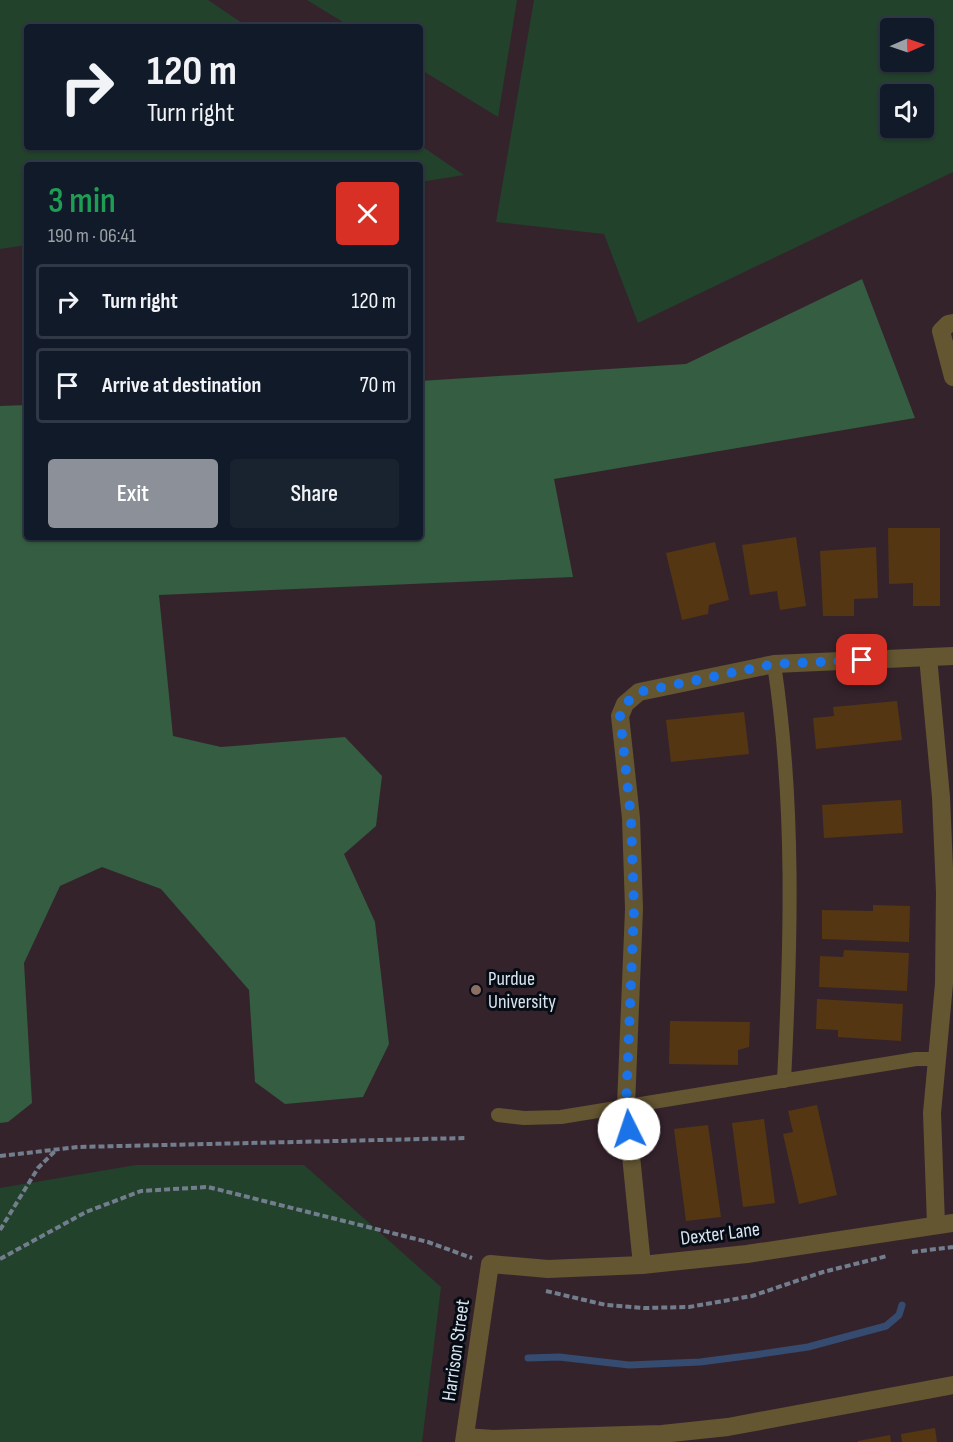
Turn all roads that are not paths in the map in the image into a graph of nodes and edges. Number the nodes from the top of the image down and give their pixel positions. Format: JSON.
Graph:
{"nodes":[{"id":1,"x":953,"y":323,"type":"edge"},
{"id":2,"x":953,"y":377,"type":"edge"},
{"id":3,"x":953,"y":656,"type":"edge"},
{"id":4,"x":928,"y":657,"type":"junction"},
{"id":5,"x":774,"y":664,"type":"junction"},
{"id":6,"x":937,"y":1059,"type":"junction"},
{"id":7,"x":784,"y":1081,"type":"junction"},
{"id":8,"x":626,"y":1106,"type":"junction"},
{"id":9,"x":498,"y":1115,"type":"dead end"},
{"id":10,"x":944,"y":1223,"type":"edge"},
{"id":11,"x":490,"y":1264,"type":"joint"},
{"id":12,"x":642,"y":1265,"type":"junction"},
{"id":13,"x":953,"y":1385,"type":"edge"},
{"id":14,"x":465,"y":1440,"type":"edge"}],
"edges":[{"from":1,"to":2,"type":"street"},
{"from":3,"to":4,"type":"street"},
{"from":4,"to":5,"type":"street"},
{"from":4,"to":6,"type":"street"},
{"from":5,"to":7,"type":"lane"},
{"from":5,"to":8,"type":"street"},
{"from":6,"to":7,"type":"lane"},
{"from":6,"to":10,"type":"street"},
{"from":7,"to":8,"type":"lane"},
{"from":8,"to":9,"type":"lane"},
{"from":8,"to":12,"type":"street"},
{"from":10,"to":12,"type":"street","name":"Dexter Lane"},
{"from":11,"to":12,"type":"street","name":"Dexter Lane"},
{"from":11,"to":14,"type":"street","name":"Harrison Street"},
{"from":13,"to":14,"type":"street"}]}
